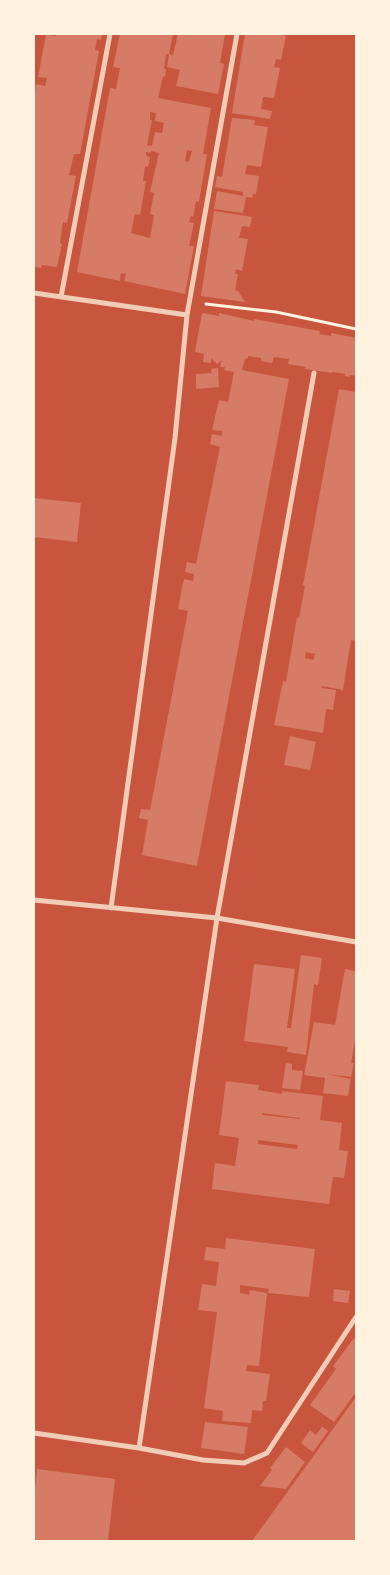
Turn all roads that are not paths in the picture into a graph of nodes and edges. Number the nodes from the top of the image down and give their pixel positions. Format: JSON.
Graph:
{"nodes":[{"id":1,"x":110,"y":34,"type":"edge"},
{"id":2,"x":238,"y":34,"type":"edge"},
{"id":3,"x":34,"y":293,"type":"edge"},
{"id":4,"x":61,"y":297,"type":"junction"},
{"id":5,"x":187,"y":315,"type":"junction"},
{"id":6,"x":314,"y":372,"type":"dead end"},
{"id":7,"x":34,"y":900,"type":"edge"},
{"id":8,"x":111,"y":908,"type":"junction"},
{"id":9,"x":217,"y":918,"type":"junction"},
{"id":10,"x":356,"y":942,"type":"edge"},
{"id":11,"x":356,"y":1317,"type":"edge"},
{"id":12,"x":34,"y":1433,"type":"edge"},
{"id":13,"x":139,"y":1448,"type":"junction"}],
"edges":[{"from":1,"to":4,"type":"street"},
{"from":2,"to":5,"type":"street"},
{"from":3,"to":4,"type":"street"},
{"from":4,"to":5,"type":"street"},
{"from":5,"to":8,"type":"street"},
{"from":6,"to":9,"type":"street"},
{"from":7,"to":8,"type":"street"},
{"from":8,"to":9,"type":"street"},
{"from":9,"to":10,"type":"street"},
{"from":9,"to":13,"type":"street"},
{"from":11,"to":13,"type":"street"},
{"from":12,"to":13,"type":"street"}]}
